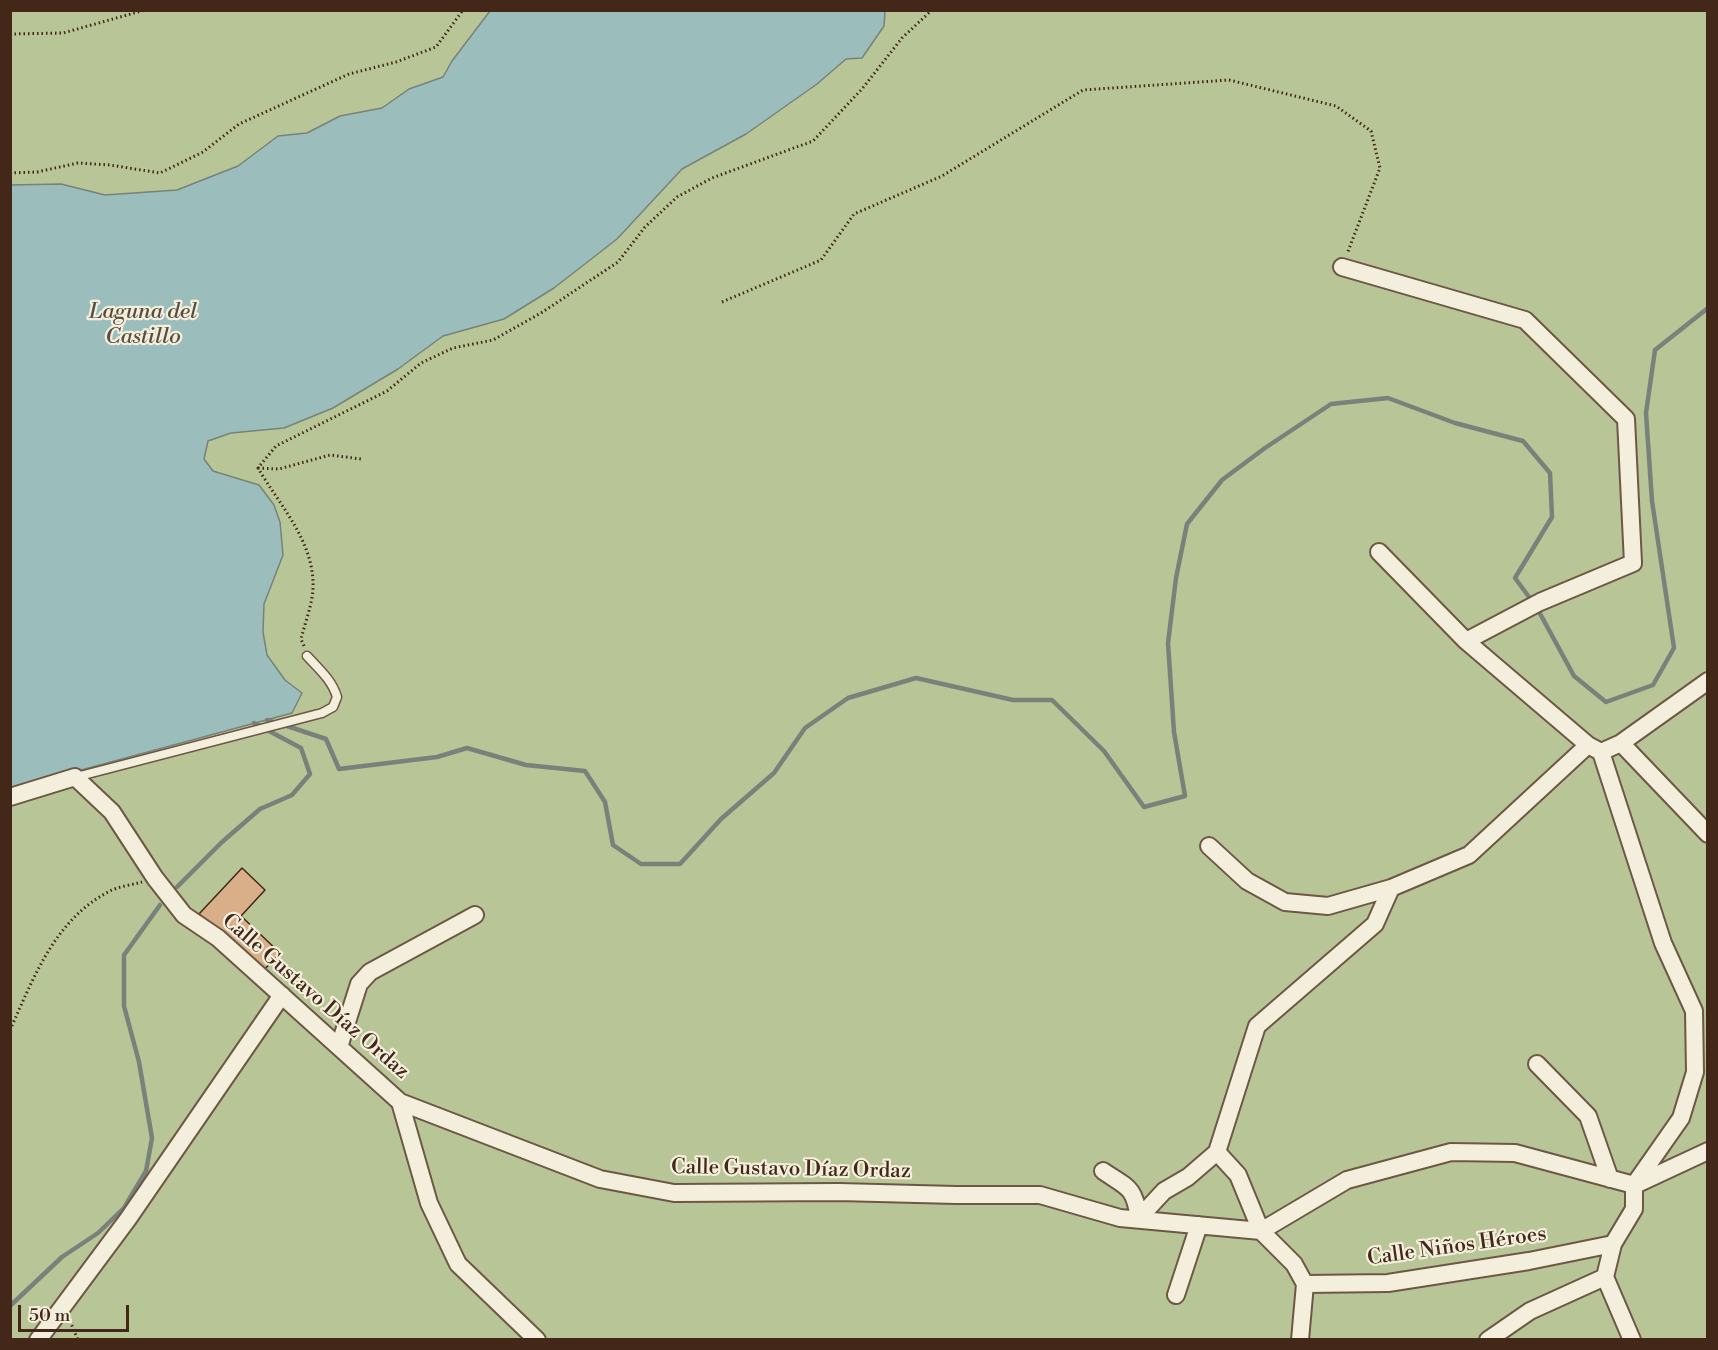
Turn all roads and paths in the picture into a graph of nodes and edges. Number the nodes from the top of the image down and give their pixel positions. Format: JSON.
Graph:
{"nodes":[{"id":1,"x":145,"y":10,"type":"edge"},
{"id":2,"x":463,"y":10,"type":"edge"},
{"id":3,"x":932,"y":10,"type":"edge"},
{"id":4,"x":10,"y":34,"type":"edge"},
{"id":5,"x":10,"y":173,"type":"edge"},
{"id":6,"x":1342,"y":267,"type":"joint"},
{"id":7,"x":722,"y":302,"type":"dead end"},
{"id":8,"x":361,"y":459,"type":"dead end"},
{"id":9,"x":258,"y":468,"type":"junction"},
{"id":10,"x":1379,"y":552,"type":"dead end"},
{"id":11,"x":1466,"y":641,"type":"junction"},
{"id":12,"x":307,"y":656,"type":"joint"},
{"id":13,"x":1707,"y":681,"type":"edge"},
{"id":14,"x":1620,"y":743,"type":"junction"},
{"id":15,"x":1594,"y":749,"type":"junction"},
{"id":16,"x":75,"y":777,"type":"junction"},
{"id":17,"x":10,"y":797,"type":"edge"},
{"id":18,"x":1707,"y":834,"type":"edge"},
{"id":19,"x":1209,"y":846,"type":"dead end"},
{"id":20,"x":155,"y":878,"type":"junction"},
{"id":21,"x":1392,"y":888,"type":"junction"},
{"id":22,"x":475,"y":915,"type":"dead end"},
{"id":23,"x":282,"y":995,"type":"junction"},
{"id":24,"x":10,"y":1030,"type":"edge"},
{"id":25,"x":339,"y":1047,"type":"junction"},
{"id":26,"x":1701,"y":1062,"type":"edge"},
{"id":27,"x":1537,"y":1064,"type":"dead end"},
{"id":28,"x":400,"y":1102,"type":"junction"},
{"id":29,"x":1707,"y":1151,"type":"edge"},
{"id":30,"x":1217,"y":1152,"type":"junction"},
{"id":31,"x":1103,"y":1171,"type":"dead end"},
{"id":32,"x":1610,"y":1179,"type":"junction"},
{"id":33,"x":1634,"y":1185,"type":"junction"},
{"id":34,"x":1139,"y":1218,"type":"junction"},
{"id":35,"x":1199,"y":1225,"type":"junction"},
{"id":36,"x":1261,"y":1231,"type":"junction"},
{"id":37,"x":1613,"y":1244,"type":"junction"},
{"id":38,"x":1605,"y":1277,"type":"junction"},
{"id":39,"x":1305,"y":1284,"type":"junction"},
{"id":40,"x":1176,"y":1295,"type":"dead end"},
{"id":41,"x":38,"y":1340,"type":"edge"},
{"id":42,"x":537,"y":1340,"type":"edge"},
{"id":43,"x":1300,"y":1340,"type":"edge"},
{"id":44,"x":1488,"y":1340,"type":"edge"},
{"id":45,"x":1632,"y":1340,"type":"edge"}],
"edges":[{"from":1,"to":4,"type":"path"},
{"from":2,"to":5,"type":"path"},
{"from":3,"to":9,"type":"path"},
{"from":6,"to":7,"type":"path"},
{"from":6,"to":11,"type":"street"},
{"from":8,"to":9,"type":"path"},
{"from":9,"to":12,"type":"path"},
{"from":10,"to":11,"type":"street"},
{"from":11,"to":15,"type":"street"},
{"from":12,"to":16,"type":"lane"},
{"from":13,"to":14,"type":"street"},
{"from":14,"to":15,"type":"street"},
{"from":14,"to":18,"type":"street"},
{"from":15,"to":21,"type":"street"},
{"from":15,"to":26,"type":"street"},
{"from":16,"to":17,"type":"street"},
{"from":16,"to":20,"type":"street","name":"Calle Gustavo Díaz Ordaz"},
{"from":19,"to":21,"type":"street"},
{"from":20,"to":23,"type":"street","name":"Calle Gustavo Díaz Ordaz"},
{"from":20,"to":24,"type":"path"},
{"from":21,"to":30,"type":"street"},
{"from":22,"to":25,"type":"street"},
{"from":23,"to":25,"type":"street","name":"Calle Gustavo Díaz Ordaz"},
{"from":23,"to":41,"type":"street"},
{"from":25,"to":28,"type":"street","name":"Calle Gustavo Díaz Ordaz"},
{"from":26,"to":33,"type":"street"},
{"from":27,"to":32,"type":"street"},
{"from":28,"to":34,"type":"street","name":"Calle Gustavo Díaz Ordaz"},
{"from":28,"to":42,"type":"street"},
{"from":29,"to":33,"type":"street"},
{"from":30,"to":34,"type":"street"},
{"from":30,"to":36,"type":"street"},
{"from":31,"to":34,"type":"street"},
{"from":32,"to":33,"type":"street"},
{"from":32,"to":36,"type":"street"},
{"from":33,"to":37,"type":"street"},
{"from":34,"to":35,"type":"street","name":"Calle Gustavo Díaz Ordaz"},
{"from":35,"to":36,"type":"street","name":"Calle Gustavo Díaz Ordaz"},
{"from":35,"to":40,"type":"street"},
{"from":36,"to":39,"type":"street"},
{"from":37,"to":38,"type":"street"},
{"from":37,"to":39,"type":"street","name":"Calle Niños Héroes"},
{"from":38,"to":44,"type":"street"},
{"from":38,"to":45,"type":"street"},
{"from":39,"to":43,"type":"street"}]}
